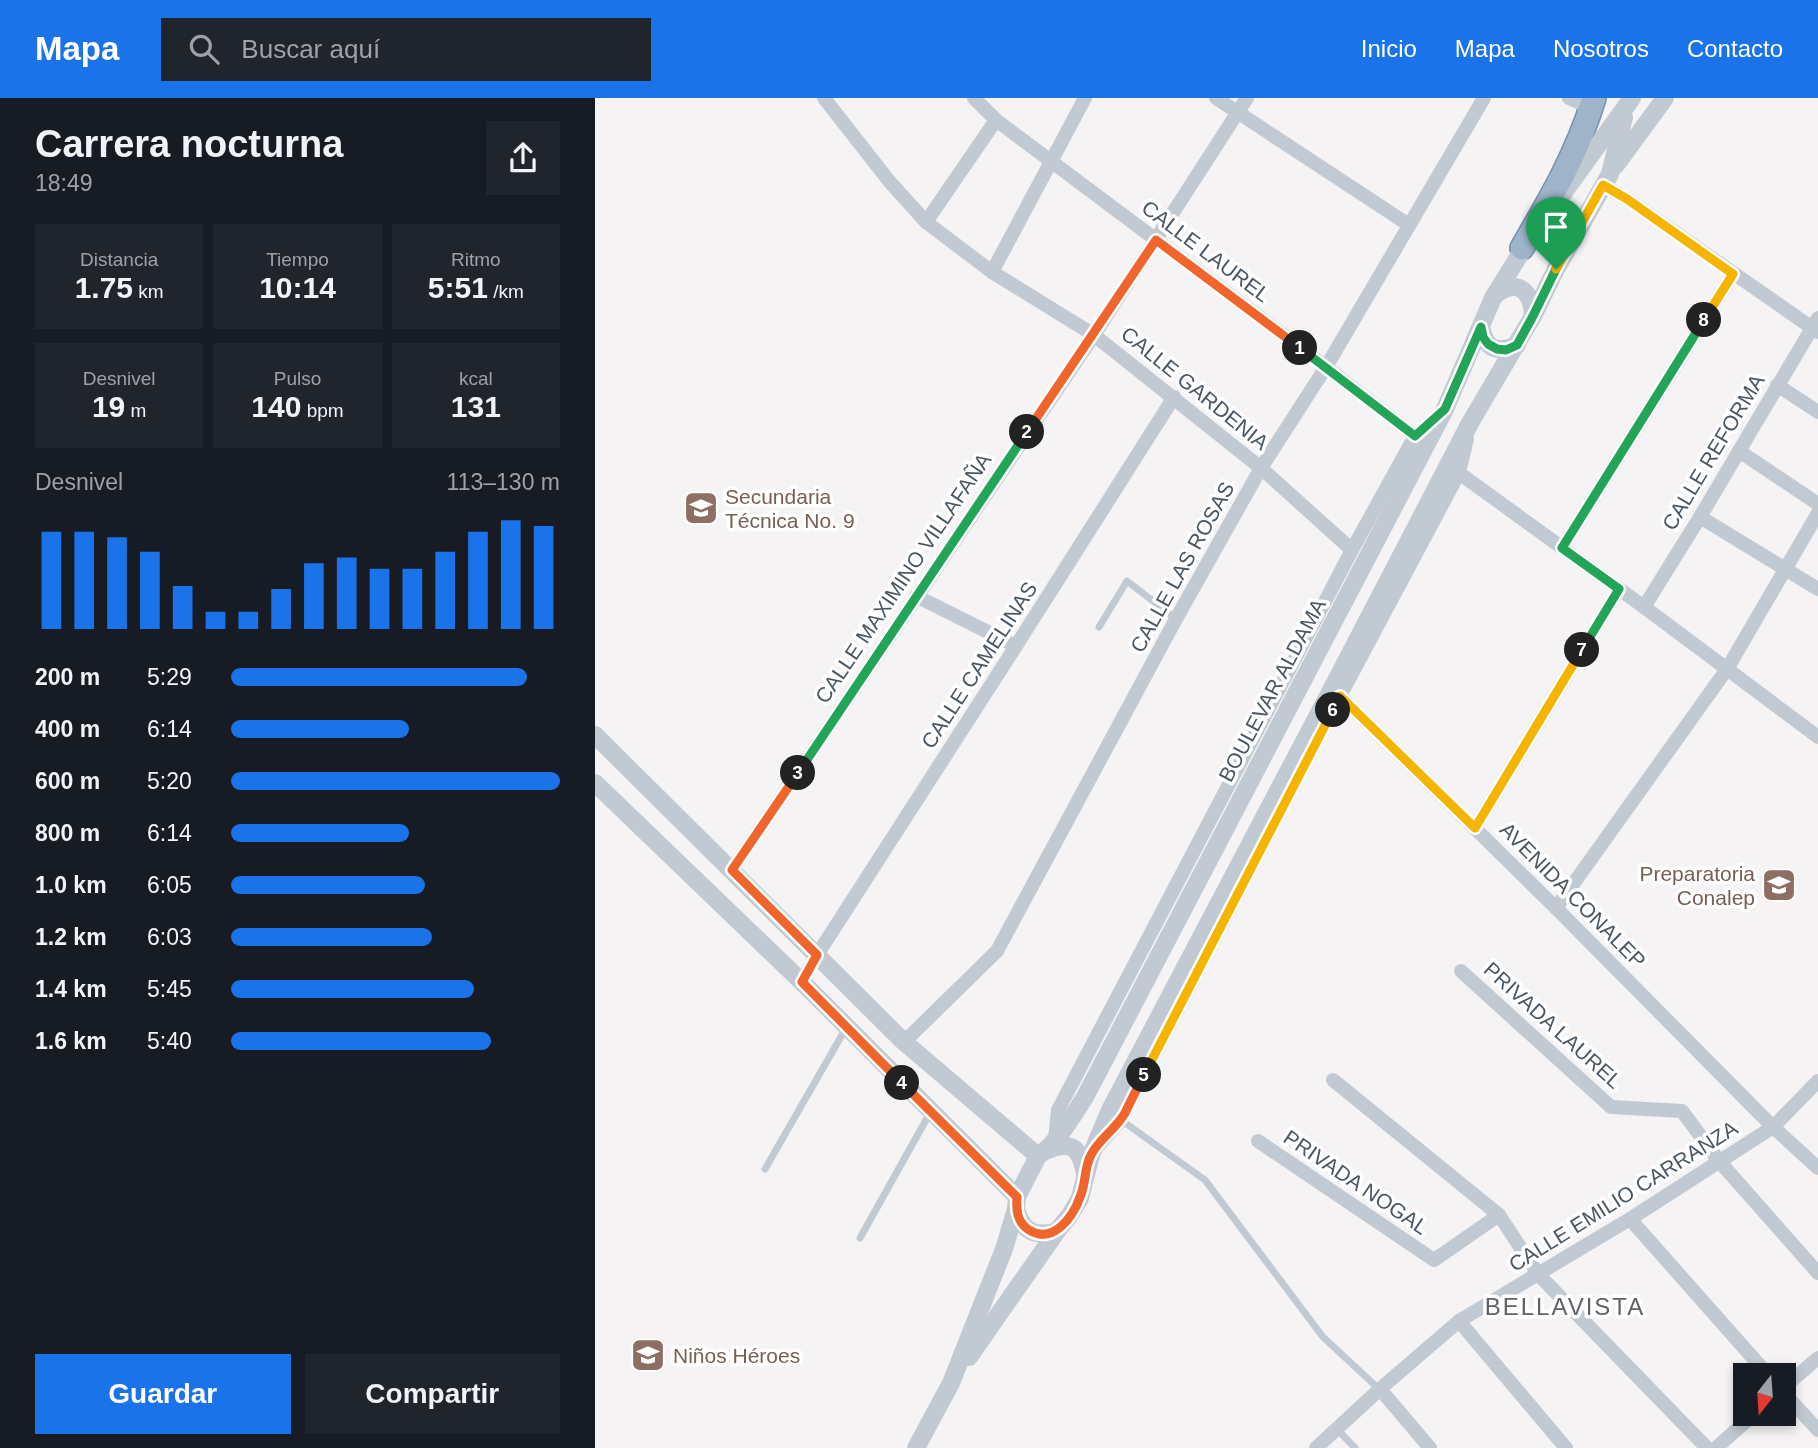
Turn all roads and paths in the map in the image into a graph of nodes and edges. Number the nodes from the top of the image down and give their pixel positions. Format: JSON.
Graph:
{"nodes":[{"id":1,"x":824,"y":98,"type":"edge"},
{"id":2,"x":974,"y":98,"type":"edge"},
{"id":3,"x":1084,"y":98,"type":"edge"},
{"id":4,"x":1216,"y":98,"type":"edge"},
{"id":5,"x":1247,"y":98,"type":"edge"},
{"id":6,"x":1484,"y":98,"type":"edge"},
{"id":7,"x":1569,"y":98,"type":"edge"},
{"id":8,"x":1665,"y":98,"type":"edge"},
{"id":9,"x":1592,"y":103,"type":"edge"},
{"id":10,"x":1629,"y":103,"type":"edge"},
{"id":11,"x":1237,"y":113,"type":"junction"},
{"id":12,"x":996,"y":120,"type":"junction"},
{"id":13,"x":1050,"y":160,"type":"junction"},
{"id":14,"x":1607,"y":179,"type":"junction"},
{"id":15,"x":926,"y":222,"type":"junction"},
{"id":16,"x":1409,"y":225,"type":"junction"},
{"id":17,"x":1156,"y":240,"type":"junction"},
{"id":18,"x":1522,"y":248,"type":"junction"},
{"id":19,"x":992,"y":272,"type":"junction"},
{"id":20,"x":1733,"y":274,"type":"junction"},
{"id":21,"x":1493,"y":298,"type":"junction"},
{"id":22,"x":1533,"y":316,"type":"junction"},
{"id":23,"x":1816,"y":326,"type":"edge"},
{"id":24,"x":1481,"y":327,"type":"junction"},
{"id":25,"x":1094,"y":335,"type":"junction"},
{"id":26,"x":1517,"y":345,"type":"junction"},
{"id":27,"x":1326,"y":368,"type":"junction"},
{"id":28,"x":1777,"y":385,"type":"junction"},
{"id":29,"x":1174,"y":397,"type":"junction"},
{"id":30,"x":1445,"y":409,"type":"junction"},
{"id":31,"x":1818,"y":412,"type":"edge"},
{"id":32,"x":1470,"y":423,"type":"junction"},
{"id":33,"x":1415,"y":436,"type":"junction"},
{"id":34,"x":1739,"y":452,"type":"junction"},
{"id":35,"x":1261,"y":468,"type":"junction"},
{"id":36,"x":1459,"y":473,"type":"junction"},
{"id":37,"x":1818,"y":504,"type":"edge"},
{"id":38,"x":1818,"y":513,"type":"edge"},
{"id":39,"x":1700,"y":517,"type":"junction"},
{"id":40,"x":1562,"y":548,"type":"junction"},
{"id":41,"x":1352,"y":550,"type":"junction"},
{"id":42,"x":1787,"y":569,"type":"junction"},
{"id":43,"x":1619,"y":589,"type":"junction"},
{"id":44,"x":1818,"y":589,"type":"edge"},
{"id":45,"x":916,"y":596,"type":"junction"},
{"id":46,"x":1644,"y":607,"type":"junction"},
{"id":47,"x":1176,"y":619,"type":"junction"},
{"id":48,"x":1098,"y":628,"type":"dead end"},
{"id":49,"x":1016,"y":646,"type":"junction"},
{"id":50,"x":1727,"y":669,"type":"junction"},
{"id":51,"x":1340,"y":696,"type":"junction"},
{"id":52,"x":595,"y":735,"type":"edge"},
{"id":53,"x":1818,"y":737,"type":"edge"},
{"id":54,"x":595,"y":783,"type":"edge"},
{"id":55,"x":1475,"y":828,"type":"junction"},
{"id":56,"x":732,"y":870,"type":"junction"},
{"id":57,"x":1556,"y":908,"type":"junction"},
{"id":58,"x":817,"y":955,"type":"junction"},
{"id":59,"x":1461,"y":971,"type":"dead end"},
{"id":60,"x":802,"y":982,"type":"junction"},
{"id":61,"x":876,"y":1014,"type":"junction"},
{"id":62,"x":851,"y":1031,"type":"junction"},
{"id":63,"x":904,"y":1042,"type":"junction"},
{"id":64,"x":1333,"y":1080,"type":"dead end"},
{"id":65,"x":1818,"y":1081,"type":"edge"},
{"id":66,"x":930,"y":1111,"type":"junction"},
{"id":67,"x":1121,"y":1120,"type":"junction"},
{"id":68,"x":1773,"y":1127,"type":"junction"},
{"id":69,"x":1258,"y":1141,"type":"dead end"},
{"id":70,"x":1045,"y":1149,"type":"junction"},
{"id":71,"x":1091,"y":1155,"type":"junction"},
{"id":72,"x":1719,"y":1161,"type":"junction"},
{"id":73,"x":1818,"y":1168,"type":"edge"},
{"id":74,"x":765,"y":1169,"type":"dead end"},
{"id":75,"x":1085,"y":1174,"type":"junction"},
{"id":76,"x":1016,"y":1203,"type":"junction"},
{"id":77,"x":1499,"y":1215,"type":"junction"},
{"id":78,"x":1630,"y":1219,"type":"junction"},
{"id":79,"x":1057,"y":1231,"type":"junction"},
{"id":80,"x":860,"y":1238,"type":"dead end"},
{"id":81,"x":1818,"y":1273,"type":"edge"},
{"id":82,"x":1538,"y":1274,"type":"junction"},
{"id":83,"x":1459,"y":1321,"type":"junction"},
{"id":84,"x":1818,"y":1357,"type":"edge"},
{"id":85,"x":1757,"y":1363,"type":"edge"},
{"id":86,"x":1796,"y":1378,"type":"edge"},
{"id":87,"x":951,"y":1382,"type":"junction"},
{"id":88,"x":1380,"y":1389,"type":"junction"},
{"id":89,"x":1796,"y":1405,"type":"edge"},
{"id":90,"x":1741,"y":1426,"type":"edge"},
{"id":91,"x":1337,"y":1429,"type":"junction"},
{"id":92,"x":1818,"y":1430,"type":"edge"},
{"id":93,"x":916,"y":1448,"type":"edge"},
{"id":94,"x":1317,"y":1448,"type":"edge"},
{"id":95,"x":1355,"y":1448,"type":"edge"},
{"id":96,"x":1430,"y":1448,"type":"edge"},
{"id":97,"x":1566,"y":1448,"type":"edge"},
{"id":98,"x":1707,"y":1448,"type":"edge"},
{"id":99,"x":1716,"y":1448,"type":"edge"}],
"edges":[{"from":1,"to":15,"type":"street","name":"CALLE GARDENIA"},
{"from":2,"to":12,"type":"street","name":"CALLE LAUREL"},
{"from":3,"to":13,"type":"street"},
{"from":4,"to":11,"type":"street"},
{"from":5,"to":11,"type":"street","name":"CALLE MAXIMINO VILLAFAÑA"},
{"from":6,"to":16,"type":"street","name":"CALLE LAS ROSAS"},
{"from":7,"to":9,"type":"street"},
{"from":8,"to":14,"type":"street"},
{"from":9,"to":18,"type":"highway"},
{"from":10,"to":14,"type":"street","name":"BOULEVAR ALDAMA"},
{"from":10,"to":18,"type":"street","name":"BOULEVAR ALDAMA"},
{"from":11,"to":16,"type":"street"},
{"from":11,"to":17,"type":"street","name":"CALLE MAXIMINO VILLAFAÑA"},
{"from":12,"to":13,"type":"street","name":"CALLE LAUREL"},
{"from":12,"to":15,"type":"street"},
{"from":13,"to":17,"type":"street","name":"CALLE LAUREL"},
{"from":13,"to":19,"type":"street"},
{"from":14,"to":20,"type":"street"},
{"from":14,"to":22,"type":"street","name":"BOULEVAR ALDAMA"},
{"from":15,"to":19,"type":"street","name":"CALLE GARDENIA"},
{"from":16,"to":27,"type":"street","name":"CALLE LAS ROSAS"},
{"from":17,"to":25,"type":"street","name":"CALLE MAXIMINO VILLAFAÑA"},
{"from":17,"to":27,"type":"street","name":"CALLE LAUREL"},
{"from":18,"to":21,"type":"street","name":"BOULEVAR ALDAMA"},
{"from":19,"to":25,"type":"street","name":"CALLE GARDENIA"},
{"from":20,"to":23,"type":"street"},
{"from":20,"to":40,"type":"street"},
{"from":21,"to":22,"type":"street"},
{"from":21,"to":24,"type":"street","name":"BOULEVAR ALDAMA"},
{"from":22,"to":26,"type":"street","name":"BOULEVAR ALDAMA"},
{"from":23,"to":28,"type":"street","name":"CALLE REFORMA"},
{"from":24,"to":26,"type":"street"},
{"from":24,"to":30,"type":"street","name":"BOULEVAR ALDAMA"},
{"from":25,"to":29,"type":"street","name":"CALLE GARDENIA"},
{"from":25,"to":45,"type":"street","name":"CALLE MAXIMINO VILLAFAÑA"},
{"from":26,"to":32,"type":"street","name":"BOULEVAR ALDAMA"},
{"from":27,"to":33,"type":"street","name":"CALLE LAUREL"},
{"from":27,"to":35,"type":"street","name":"CALLE LAS ROSAS"},
{"from":28,"to":31,"type":"street"},
{"from":28,"to":34,"type":"street","name":"CALLE REFORMA"},
{"from":29,"to":35,"type":"street","name":"CALLE GARDENIA"},
{"from":29,"to":49,"type":"street","name":"CALLE CAMELINAS"},
{"from":30,"to":33,"type":"street"},
{"from":30,"to":70,"type":"street","name":"BOULEVAR ALDAMA"},
{"from":32,"to":36,"type":"street","name":"BOULEVAR ALDAMA"},
{"from":32,"to":71,"type":"street","name":"BOULEVAR ALDAMA"},
{"from":33,"to":41,"type":"street"},
{"from":34,"to":37,"type":"street"},
{"from":34,"to":39,"type":"street","name":"CALLE REFORMA"},
{"from":35,"to":41,"type":"street","name":"CALLE GARDENIA"},
{"from":35,"to":47,"type":"street","name":"CALLE LAS ROSAS"},
{"from":36,"to":40,"type":"street"},
{"from":36,"to":51,"type":"street","name":"BOULEVAR ALDAMA"},
{"from":38,"to":42,"type":"street"},
{"from":39,"to":42,"type":"street"},
{"from":39,"to":46,"type":"street","name":"CALLE REFORMA"},
{"from":40,"to":43,"type":"street"},
{"from":41,"to":70,"type":"street"},
{"from":42,"to":44,"type":"street"},
{"from":42,"to":50,"type":"street"},
{"from":43,"to":46,"type":"street"},
{"from":43,"to":55,"type":"street"},
{"from":45,"to":49,"type":"street"},
{"from":45,"to":56,"type":"street","name":"CALLE MAXIMINO VILLAFAÑA"},
{"from":46,"to":50,"type":"street"},
{"from":47,"to":48,"type":"lane"},
{"from":47,"to":63,"type":"street","name":"CALLE LAS ROSAS"},
{"from":49,"to":58,"type":"street","name":"CALLE CAMELINAS"},
{"from":50,"to":53,"type":"street"},
{"from":50,"to":57,"type":"street"},
{"from":51,"to":55,"type":"street","name":"AVENIDA CONALEP"},
{"from":51,"to":67,"type":"street","name":"BOULEVAR ALDAMA"},
{"from":52,"to":56,"type":"street"},
{"from":54,"to":60,"type":"street"},
{"from":55,"to":57,"type":"street","name":"AVENIDA CONALEP"},
{"from":56,"to":58,"type":"street"},
{"from":57,"to":68,"type":"street","name":"AVENIDA CONALEP"},
{"from":58,"to":60,"type":"street","name":"CALLE CAMELINAS"},
{"from":58,"to":61,"type":"street"},
{"from":59,"to":72,"type":"street","name":"PRIVADA LAUREL"},
{"from":60,"to":62,"type":"street"},
{"from":61,"to":62,"type":"street"},
{"from":61,"to":63,"type":"street"},
{"from":62,"to":66,"type":"street"},
{"from":62,"to":74,"type":"lane"},
{"from":63,"to":70,"type":"street"},
{"from":64,"to":77,"type":"street"},
{"from":65,"to":68,"type":"street","name":"CALLE EMILIO CARRANZA"},
{"from":66,"to":76,"type":"street"},
{"from":66,"to":80,"type":"lane"},
{"from":67,"to":71,"type":"street","name":"BOULEVAR ALDAMA"},
{"from":67,"to":88,"type":"lane"},
{"from":68,"to":72,"type":"street","name":"CALLE EMILIO CARRANZA"},
{"from":68,"to":73,"type":"street","name":"AVENIDA CONALEP"},
{"from":69,"to":77,"type":"street","name":"PRIVADA NOGAL"},
{"from":70,"to":75,"type":"street"},
{"from":70,"to":76,"type":"street","name":"BOULEVAR ALDAMA"},
{"from":71,"to":75,"type":"street","name":"BOULEVAR ALDAMA"},
{"from":72,"to":78,"type":"street","name":"CALLE EMILIO CARRANZA"},
{"from":72,"to":81,"type":"street"},
{"from":75,"to":79,"type":"street","name":"BOULEVAR ALDAMA"},
{"from":76,"to":79,"type":"street"},
{"from":76,"to":87,"type":"street","name":"BOULEVAR ALDAMA"},
{"from":77,"to":82,"type":"street"},
{"from":78,"to":82,"type":"street","name":"CALLE EMILIO CARRANZA"},
{"from":78,"to":85,"type":"street"},
{"from":79,"to":87,"type":"street","name":"BOULEVAR ALDAMA"},
{"from":82,"to":83,"type":"street","name":"CALLE EMILIO CARRANZA"},
{"from":82,"to":98,"type":"street"},
{"from":83,"to":88,"type":"street","name":"CALLE EMILIO CARRANZA"},
{"from":83,"to":97,"type":"street"},
{"from":84,"to":86,"type":"street"},
{"from":87,"to":93,"type":"street"},
{"from":88,"to":91,"type":"street","name":"CALLE EMILIO CARRANZA"},
{"from":88,"to":96,"type":"street"},
{"from":89,"to":92,"type":"street"},
{"from":90,"to":99,"type":"street"},
{"from":91,"to":94,"type":"street","name":"CALLE EMILIO CARRANZA"},
{"from":91,"to":95,"type":"lane"}]}
